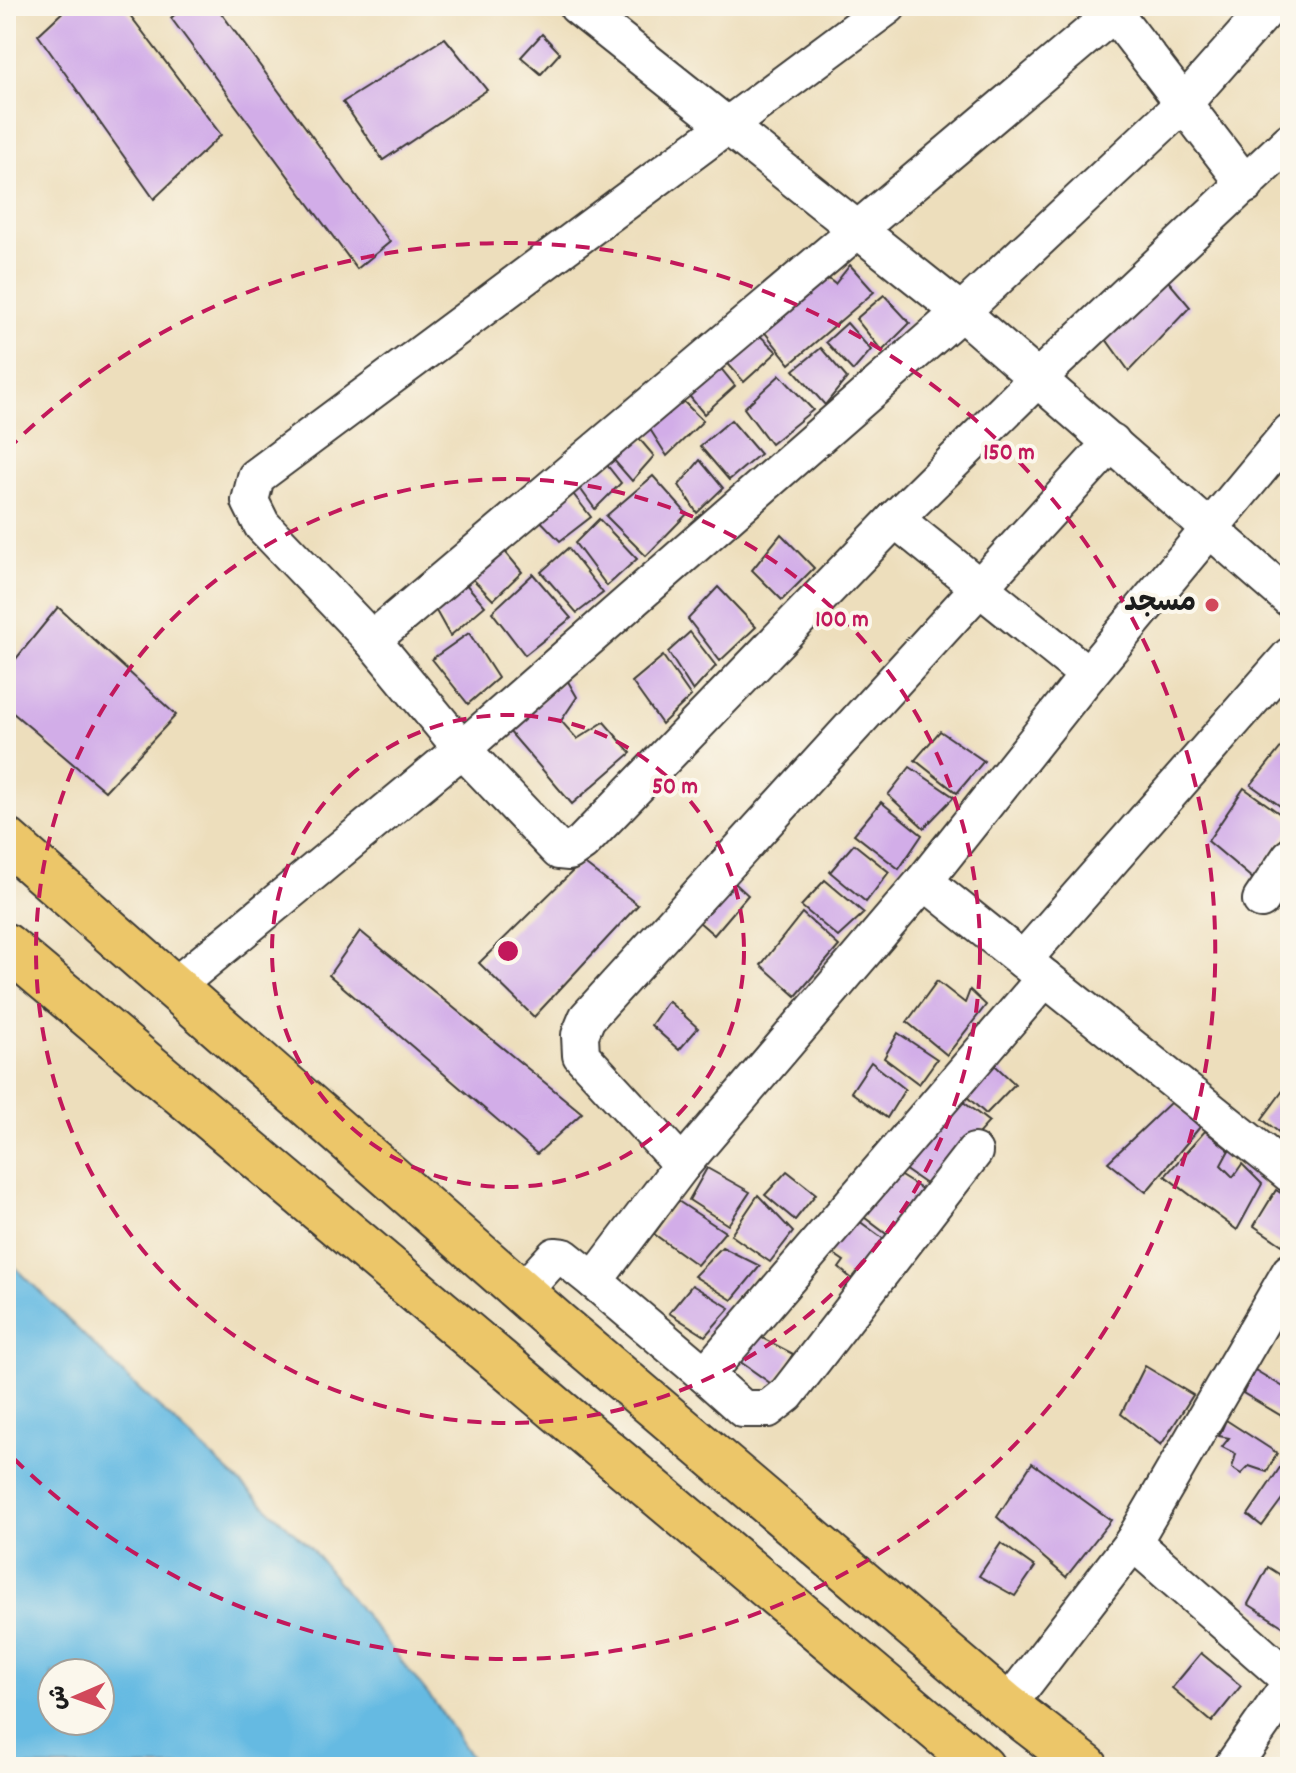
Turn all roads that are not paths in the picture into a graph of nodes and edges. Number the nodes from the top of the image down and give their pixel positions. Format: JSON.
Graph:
{"nodes":[{"id":1,"x":888,"y":6,"type":"edge"},
{"id":2,"x":1270,"y":6,"type":"edge"},
{"id":3,"x":579,"y":7,"type":"edge"},
{"id":4,"x":1112,"y":9,"type":"edge"},
{"id":5,"x":1184,"y":103,"type":"junction"},
{"id":6,"x":730,"y":126,"type":"junction"},
{"id":7,"x":1290,"y":141,"type":"edge"},
{"id":8,"x":1246,"y":185,"type":"junction"},
{"id":9,"x":857,"y":229,"type":"junction"},
{"id":10,"x":961,"y":312,"type":"junction"},
{"id":11,"x":1036,"y":380,"type":"junction"},
{"id":12,"x":1290,"y":432,"type":"edge"},
{"id":13,"x":1112,"y":442,"type":"junction"},
{"id":14,"x":895,"y":519,"type":"junction"},
{"id":15,"x":1210,"y":530,"type":"junction"},
{"id":16,"x":979,"y":584,"type":"junction"},
{"id":17,"x":1290,"y":599,"type":"edge"},
{"id":18,"x":372,"y":640,"type":"junction"},
{"id":19,"x":1290,"y":656,"type":"edge"},
{"id":20,"x":1088,"y":675,"type":"junction"},
{"id":21,"x":462,"y":749,"type":"junction"},
{"id":22,"x":6,"y":840,"type":"edge"},
{"id":23,"x":1290,"y":857,"type":"edge"},
{"id":24,"x":924,"y":881,"type":"junction"},
{"id":25,"x":1261,"y":900,"type":"dead end"},
{"id":26,"x":6,"y":946,"type":"edge"},
{"id":27,"x":1034,"y":969,"type":"junction"},
{"id":28,"x":174,"y":987,"type":"junction"},
{"id":29,"x":974,"y":1152,"type":"dead end"},
{"id":30,"x":682,"y":1165,"type":"junction"},
{"id":31,"x":1290,"y":1174,"type":"edge"},
{"id":32,"x":1290,"y":1272,"type":"edge"},
{"id":33,"x":594,"y":1281,"type":"junction"},
{"id":34,"x":522,"y":1292,"type":"junction"},
{"id":35,"x":705,"y":1375,"type":"junction"},
{"id":36,"x":1133,"y":1542,"type":"junction"},
{"id":37,"x":1290,"y":1682,"type":"edge"},
{"id":38,"x":1007,"y":1706,"type":"junction"},
{"id":39,"x":982,"y":1767,"type":"edge"},
{"id":40,"x":1086,"y":1767,"type":"edge"},
{"id":41,"x":1232,"y":1767,"type":"edge"}],
"edges":[{"from":1,"to":6,"type":"street"},
{"from":2,"to":5,"type":"street"},
{"from":3,"to":6,"type":"street"},
{"from":4,"to":5,"type":"street"},
{"from":4,"to":9,"type":"street"},
{"from":5,"to":8,"type":"street"},
{"from":5,"to":10,"type":"street"},
{"from":6,"to":9,"type":"street"},
{"from":6,"to":18,"type":"street"},
{"from":7,"to":8,"type":"street"},
{"from":8,"to":11,"type":"street"},
{"from":9,"to":10,"type":"street"},
{"from":9,"to":18,"type":"street"},
{"from":10,"to":11,"type":"street"},
{"from":10,"to":21,"type":"street"},
{"from":11,"to":13,"type":"street"},
{"from":11,"to":14,"type":"street"},
{"from":12,"to":15,"type":"street"},
{"from":13,"to":15,"type":"street"},
{"from":13,"to":16,"type":"street"},
{"from":14,"to":16,"type":"street"},
{"from":14,"to":21,"type":"street"},
{"from":15,"to":17,"type":"street"},
{"from":15,"to":20,"type":"street"},
{"from":16,"to":20,"type":"street"},
{"from":16,"to":30,"type":"street"},
{"from":18,"to":21,"type":"street"},
{"from":19,"to":27,"type":"street"},
{"from":20,"to":24,"type":"street"},
{"from":21,"to":28,"type":"street"},
{"from":22,"to":28,"type":"main road"},
{"from":23,"to":25,"type":"street"},
{"from":24,"to":27,"type":"street"},
{"from":24,"to":30,"type":"street"},
{"from":26,"to":39,"type":"main road"},
{"from":27,"to":31,"type":"street"},
{"from":27,"to":35,"type":"street"},
{"from":28,"to":34,"type":"main road"},
{"from":29,"to":35,"type":"street"},
{"from":30,"to":33,"type":"street"},
{"from":32,"to":36,"type":"street"},
{"from":33,"to":34,"type":"street"},
{"from":33,"to":35,"type":"street"},
{"from":34,"to":38,"type":"main road"},
{"from":36,"to":37,"type":"street"},
{"from":36,"to":38,"type":"street"},
{"from":37,"to":41,"type":"street"},
{"from":38,"to":40,"type":"main road"}]}
